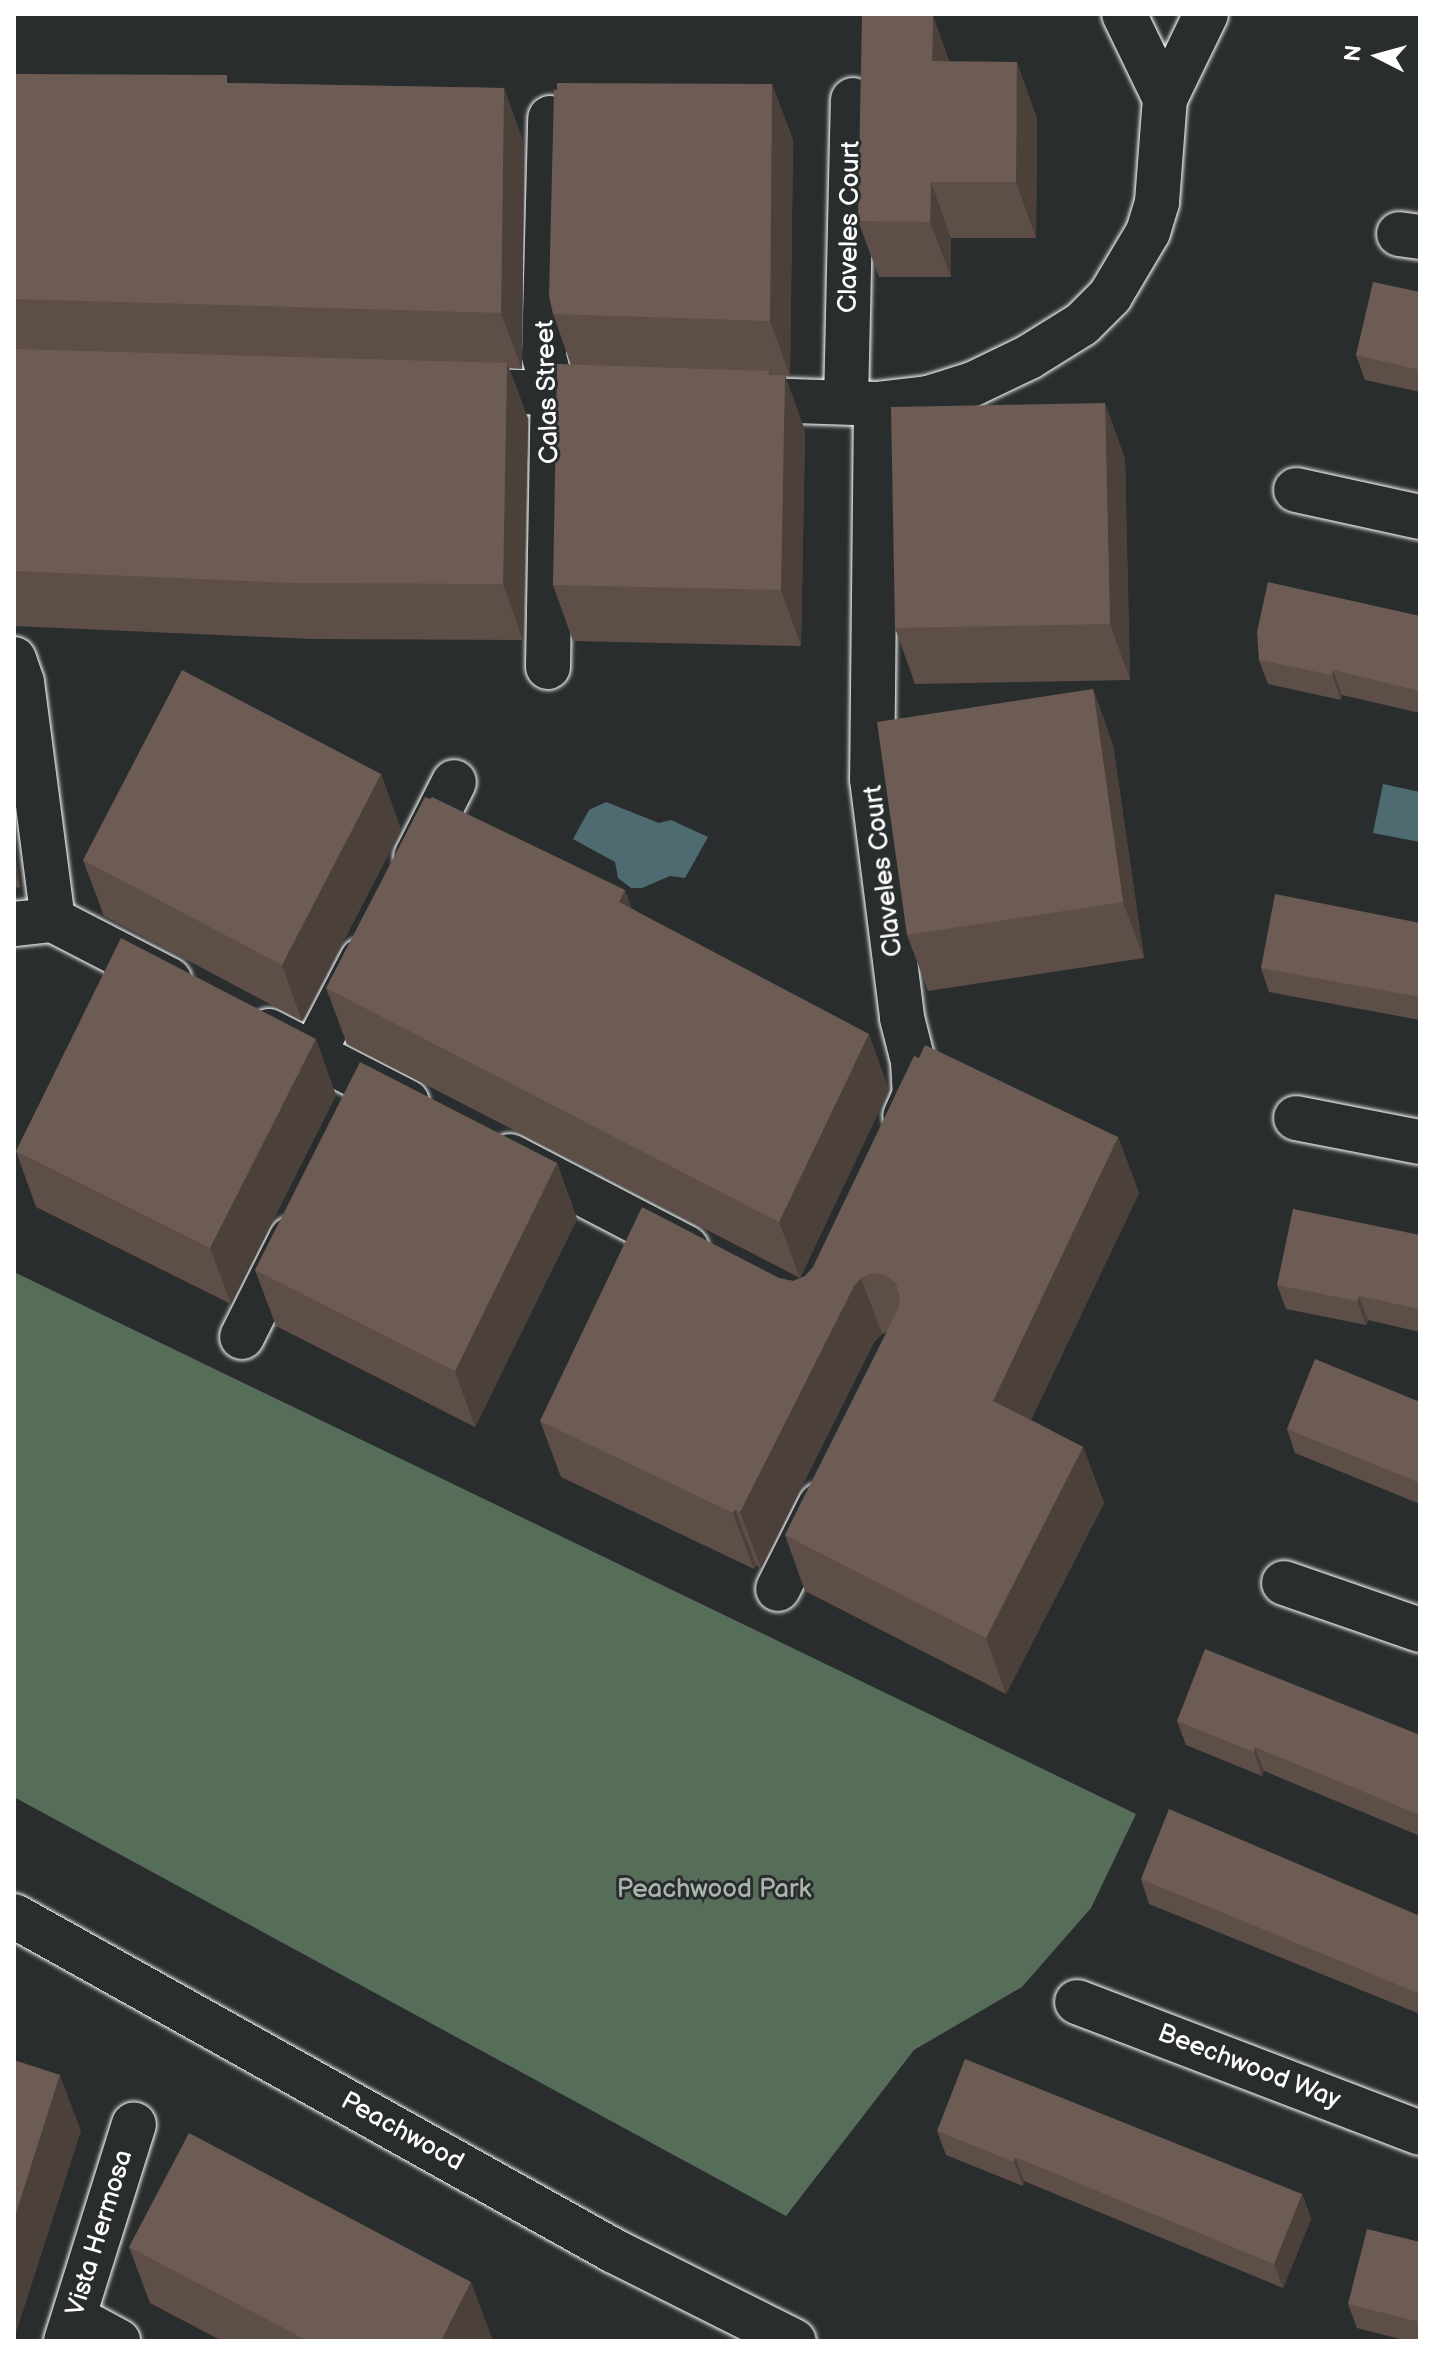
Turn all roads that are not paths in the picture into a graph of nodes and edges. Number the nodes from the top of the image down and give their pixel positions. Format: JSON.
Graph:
{"nodes":[{"id":1,"x":1124,"y":14,"type":"edge"},
{"id":2,"x":1206,"y":14,"type":"edge"},
{"id":3,"x":1165,"y":99,"type":"junction"},
{"id":4,"x":853,"y":100,"type":"dead end"},
{"id":5,"x":550,"y":118,"type":"edge"},
{"id":6,"x":410,"y":389,"type":"edge"},
{"id":7,"x":553,"y":392,"type":"junction"},
{"id":8,"x":861,"y":403,"type":"junction"},
{"id":9,"x":1296,"y":490,"type":"dead end"},
{"id":10,"x":1420,"y":517,"type":"edge"},
{"id":11,"x":14,"y":659,"type":"edge"},
{"id":12,"x":548,"y":667,"type":"dead end"},
{"id":13,"x":454,"y":782,"type":"dead end"},
{"id":14,"x":33,"y":922,"type":"edge"},
{"id":15,"x":313,"y":1054,"type":"junction"},
{"id":16,"x":370,"y":1083,"type":"junction"},
{"id":17,"x":1296,"y":1118,"type":"dead end"},
{"id":18,"x":439,"y":1119,"type":"edge"},
{"id":19,"x":348,"y":1125,"type":"edge"},
{"id":20,"x":480,"y":1140,"type":"edge"},
{"id":21,"x":1420,"y":1142,"type":"edge"},
{"id":22,"x":889,"y":1148,"type":"edge"},
{"id":23,"x":306,"y":1210,"type":"edge"},
{"id":24,"x":728,"y":1269,"type":"edge"},
{"id":25,"x":242,"y":1337,"type":"dead end"},
{"id":26,"x":840,"y":1465,"type":"edge"},
{"id":27,"x":1284,"y":1583,"type":"dead end"},
{"id":28,"x":778,"y":1589,"type":"dead end"},
{"id":29,"x":1420,"y":1630,"type":"edge"},
{"id":30,"x":14,"y":1916,"type":"edge"},
{"id":31,"x":1077,"y":2002,"type":"dead end"},
{"id":32,"x":134,"y":2124,"type":"dead end"},
{"id":33,"x":1420,"y":2133,"type":"edge"},
{"id":34,"x":70,"y":2329,"type":"edge"},
{"id":35,"x":118,"y":2341,"type":"edge"},
{"id":36,"x":794,"y":2341,"type":"edge"}],
"edges":[{"from":1,"to":3,"type":"street"},
{"from":2,"to":3,"type":"street"},
{"from":3,"to":8,"type":"street"},
{"from":4,"to":8,"type":"street","name":"Claveles Court"},
{"from":5,"to":7,"type":"street","name":"Calas Street"},
{"from":6,"to":7,"type":"street"},
{"from":7,"to":8,"type":"street"},
{"from":7,"to":12,"type":"street","name":"Calas Street"},
{"from":8,"to":22,"type":"street","name":"Claveles Court"},
{"from":9,"to":10,"type":"street"},
{"from":11,"to":14,"type":"street"},
{"from":13,"to":15,"type":"street"},
{"from":14,"to":15,"type":"street"},
{"from":15,"to":16,"type":"street"},
{"from":16,"to":18,"type":"street"},
{"from":16,"to":19,"type":"street"},
{"from":17,"to":21,"type":"street"},
{"from":20,"to":24,"type":"street"},
{"from":23,"to":25,"type":"street"},
{"from":26,"to":28,"type":"street"},
{"from":27,"to":29,"type":"street"},
{"from":30,"to":36,"type":"street","name":"Peachwood"},
{"from":31,"to":33,"type":"street","name":"Beechwood Way"},
{"from":32,"to":34,"type":"street","name":"Vista Hermosa"},
{"from":34,"to":35,"type":"street"}]}
